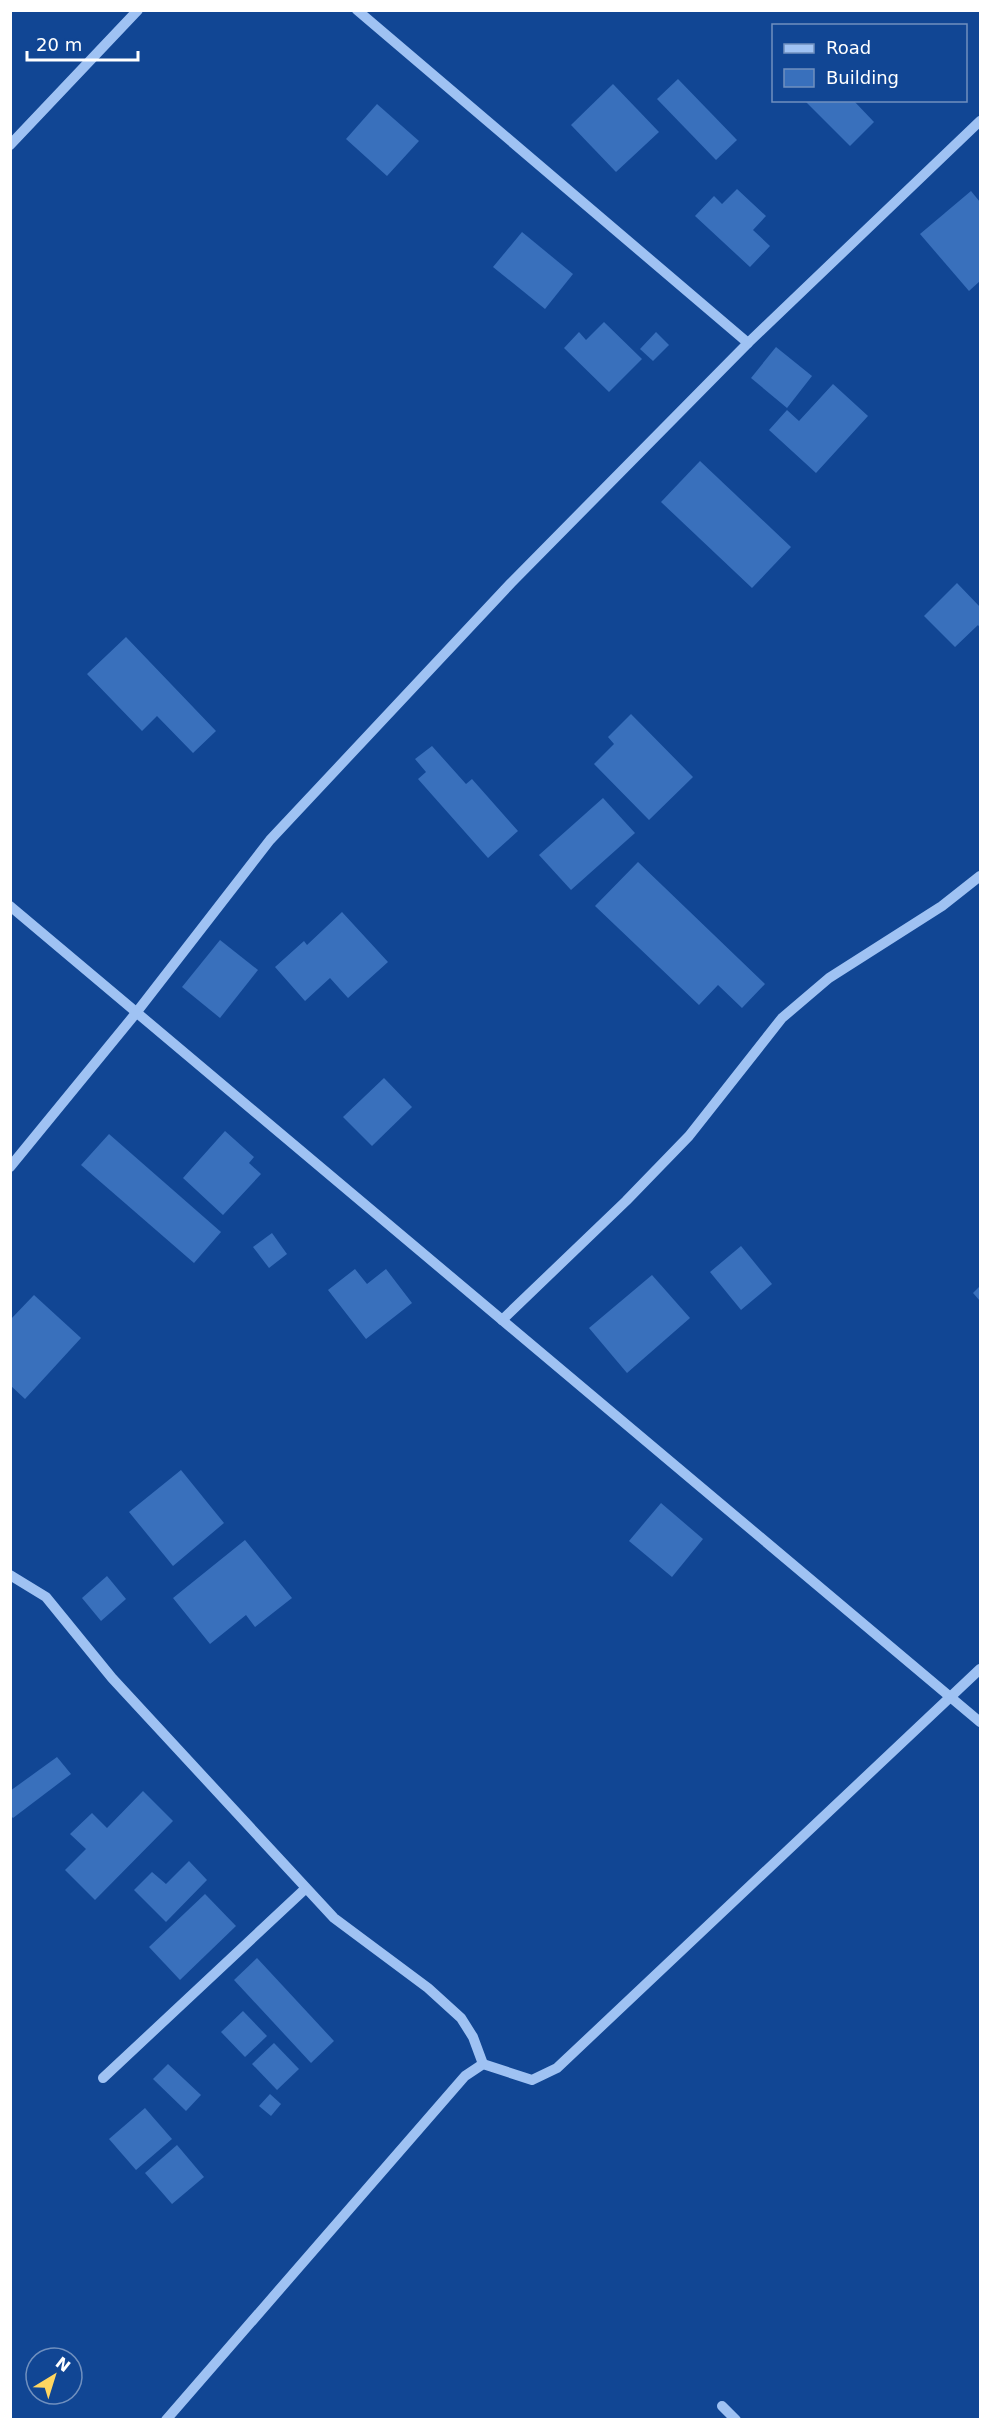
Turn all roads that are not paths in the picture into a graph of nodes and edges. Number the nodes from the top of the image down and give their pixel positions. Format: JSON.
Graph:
{"nodes":[{"id":1,"x":138,"y":10,"type":"edge"},
{"id":2,"x":357,"y":10,"type":"edge"},
{"id":3,"x":981,"y":121,"type":"edge"},
{"id":4,"x":10,"y":146,"type":"edge"},
{"id":5,"x":748,"y":343,"type":"junction"},
{"id":6,"x":981,"y":876,"type":"edge"},
{"id":7,"x":10,"y":906,"type":"edge"},
{"id":8,"x":136,"y":1013,"type":"junction"},
{"id":9,"x":10,"y":1167,"type":"edge"},
{"id":10,"x":502,"y":1320,"type":"junction"},
{"id":11,"x":10,"y":1575,"type":"edge"},
{"id":12,"x":981,"y":1669,"type":"edge"},
{"id":13,"x":950,"y":1696,"type":"junction"},
{"id":14,"x":981,"y":1722,"type":"edge"},
{"id":15,"x":305,"y":1889,"type":"junction"},
{"id":16,"x":483,"y":2064,"type":"junction"},
{"id":17,"x":103,"y":2078,"type":"dead end"},
{"id":18,"x":722,"y":2406,"type":"dead end"},
{"id":19,"x":166,"y":2420,"type":"edge"},
{"id":20,"x":736,"y":2420,"type":"edge"}],
"edges":[{"from":1,"to":4,"type":"street"},
{"from":2,"to":5,"type":"street"},
{"from":3,"to":5,"type":"street"},
{"from":5,"to":8,"type":"street"},
{"from":6,"to":10,"type":"street"},
{"from":7,"to":8,"type":"street"},
{"from":8,"to":9,"type":"street"},
{"from":8,"to":10,"type":"street"},
{"from":10,"to":13,"type":"street"},
{"from":11,"to":15,"type":"street"},
{"from":12,"to":13,"type":"street"},
{"from":13,"to":14,"type":"street"},
{"from":13,"to":16,"type":"street"},
{"from":15,"to":16,"type":"street"},
{"from":15,"to":17,"type":"street"},
{"from":16,"to":19,"type":"street"},
{"from":18,"to":20,"type":"street"}]}
